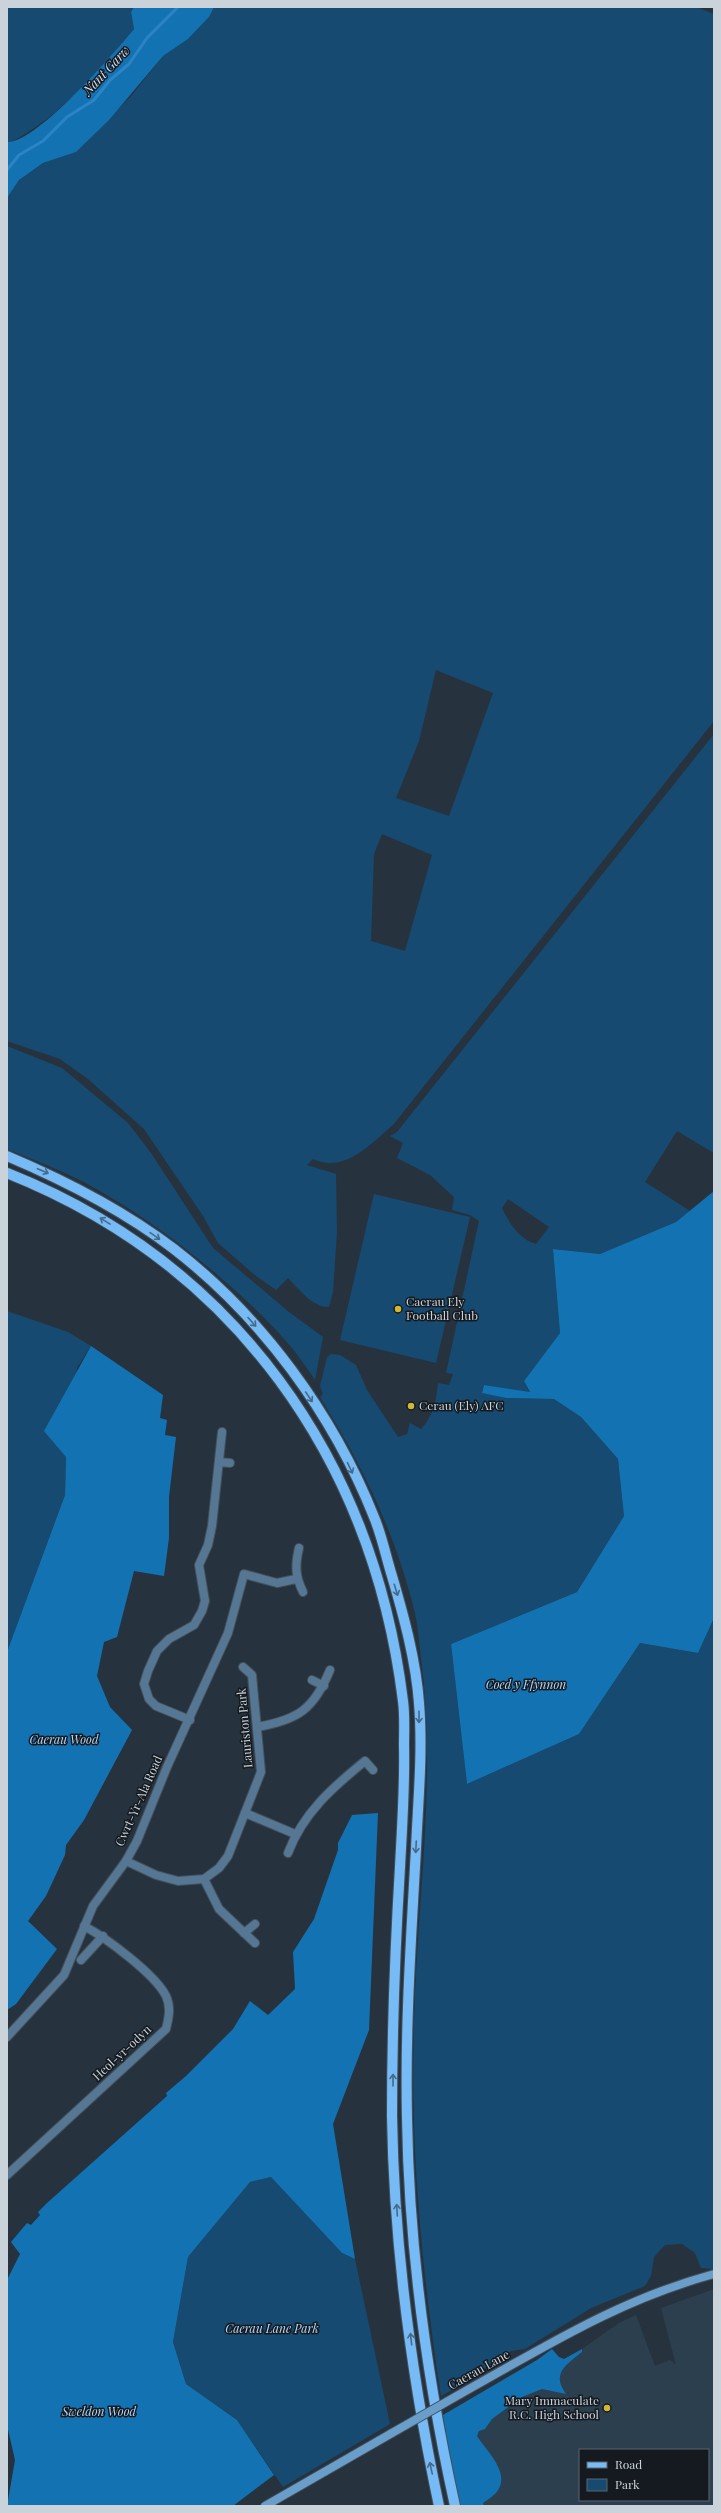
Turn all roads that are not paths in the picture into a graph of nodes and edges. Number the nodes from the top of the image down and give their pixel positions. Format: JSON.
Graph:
{"nodes":[{"id":1,"x":7,"y":1156,"type":"edge"},
{"id":2,"x":7,"y":1173,"type":"edge"},
{"id":3,"x":222,"y":1432,"type":"dead end"},
{"id":4,"x":219,"y":1462,"type":"junction"},
{"id":5,"x":230,"y":1463,"type":"dead end"},
{"id":6,"x":299,"y":1548,"type":"dead end"},
{"id":7,"x":296,"y":1579,"type":"junction"},
{"id":8,"x":303,"y":1592,"type":"dead end"},
{"id":9,"x":243,"y":1667,"type":"dead end"},
{"id":10,"x":330,"y":1670,"type":"dead end"},
{"id":11,"x":312,"y":1680,"type":"dead end"},
{"id":12,"x":324,"y":1686,"type":"junction"},
{"id":13,"x":190,"y":1720,"type":"junction"},
{"id":14,"x":256,"y":1727,"type":"junction"},
{"id":15,"x":374,"y":1770,"type":"dead end"},
{"id":16,"x":245,"y":1813,"type":"junction"},
{"id":17,"x":295,"y":1834,"type":"junction"},
{"id":18,"x":288,"y":1852,"type":"dead end"},
{"id":19,"x":126,"y":1861,"type":"junction"},
{"id":20,"x":204,"y":1880,"type":"junction"},
{"id":21,"x":255,"y":1924,"type":"dead end"},
{"id":22,"x":84,"y":1926,"type":"junction"},
{"id":23,"x":244,"y":1934,"type":"junction"},
{"id":24,"x":103,"y":1936,"type":"junction"},
{"id":25,"x":255,"y":1943,"type":"dead end"},
{"id":26,"x":81,"y":1960,"type":"dead end"},
{"id":27,"x":7,"y":2037,"type":"edge"},
{"id":28,"x":7,"y":2175,"type":"edge"},
{"id":29,"x":714,"y":2274,"type":"edge"},
{"id":30,"x":265,"y":2506,"type":"edge"},
{"id":31,"x":439,"y":2506,"type":"edge"},
{"id":32,"x":455,"y":2506,"type":"edge"}],
"edges":[{"from":1,"to":32,"type":"main road","one_way":true},
{"from":31,"to":2,"type":"main road","one_way":true},
{"from":3,"to":4,"type":"street"},
{"from":4,"to":5,"type":"street"},
{"from":4,"to":13,"type":"street"},
{"from":6,"to":7,"type":"street"},
{"from":7,"to":8,"type":"street"},
{"from":7,"to":13,"type":"street","name":"Cwrt-Yr-Ala Road"},
{"from":9,"to":14,"type":"street","name":"Lauriston Park"},
{"from":10,"to":12,"type":"street"},
{"from":11,"to":12,"type":"street"},
{"from":12,"to":14,"type":"street"},
{"from":13,"to":19,"type":"street","name":"Cwrt-Yr-Ala Road"},
{"from":14,"to":16,"type":"street","name":"Lauriston Park"},
{"from":15,"to":17,"type":"street"},
{"from":16,"to":17,"type":"street"},
{"from":16,"to":20,"type":"street","name":"Lauriston Park"},
{"from":17,"to":18,"type":"street"},
{"from":19,"to":20,"type":"street"},
{"from":19,"to":22,"type":"street","name":"Cwrt-Yr-Ala Road"},
{"from":20,"to":23,"type":"street"},
{"from":21,"to":23,"type":"street"},
{"from":22,"to":24,"type":"street","name":"Heol-yr-odyn"},
{"from":22,"to":27,"type":"street","name":"Cwrt-Yr-Ala Road"},
{"from":23,"to":25,"type":"street"},
{"from":24,"to":26,"type":"street"},
{"from":24,"to":28,"type":"street","name":"Heol-yr-odyn"},
{"from":29,"to":30,"type":"street","name":"Caerau Lane","bridge":true}]}
